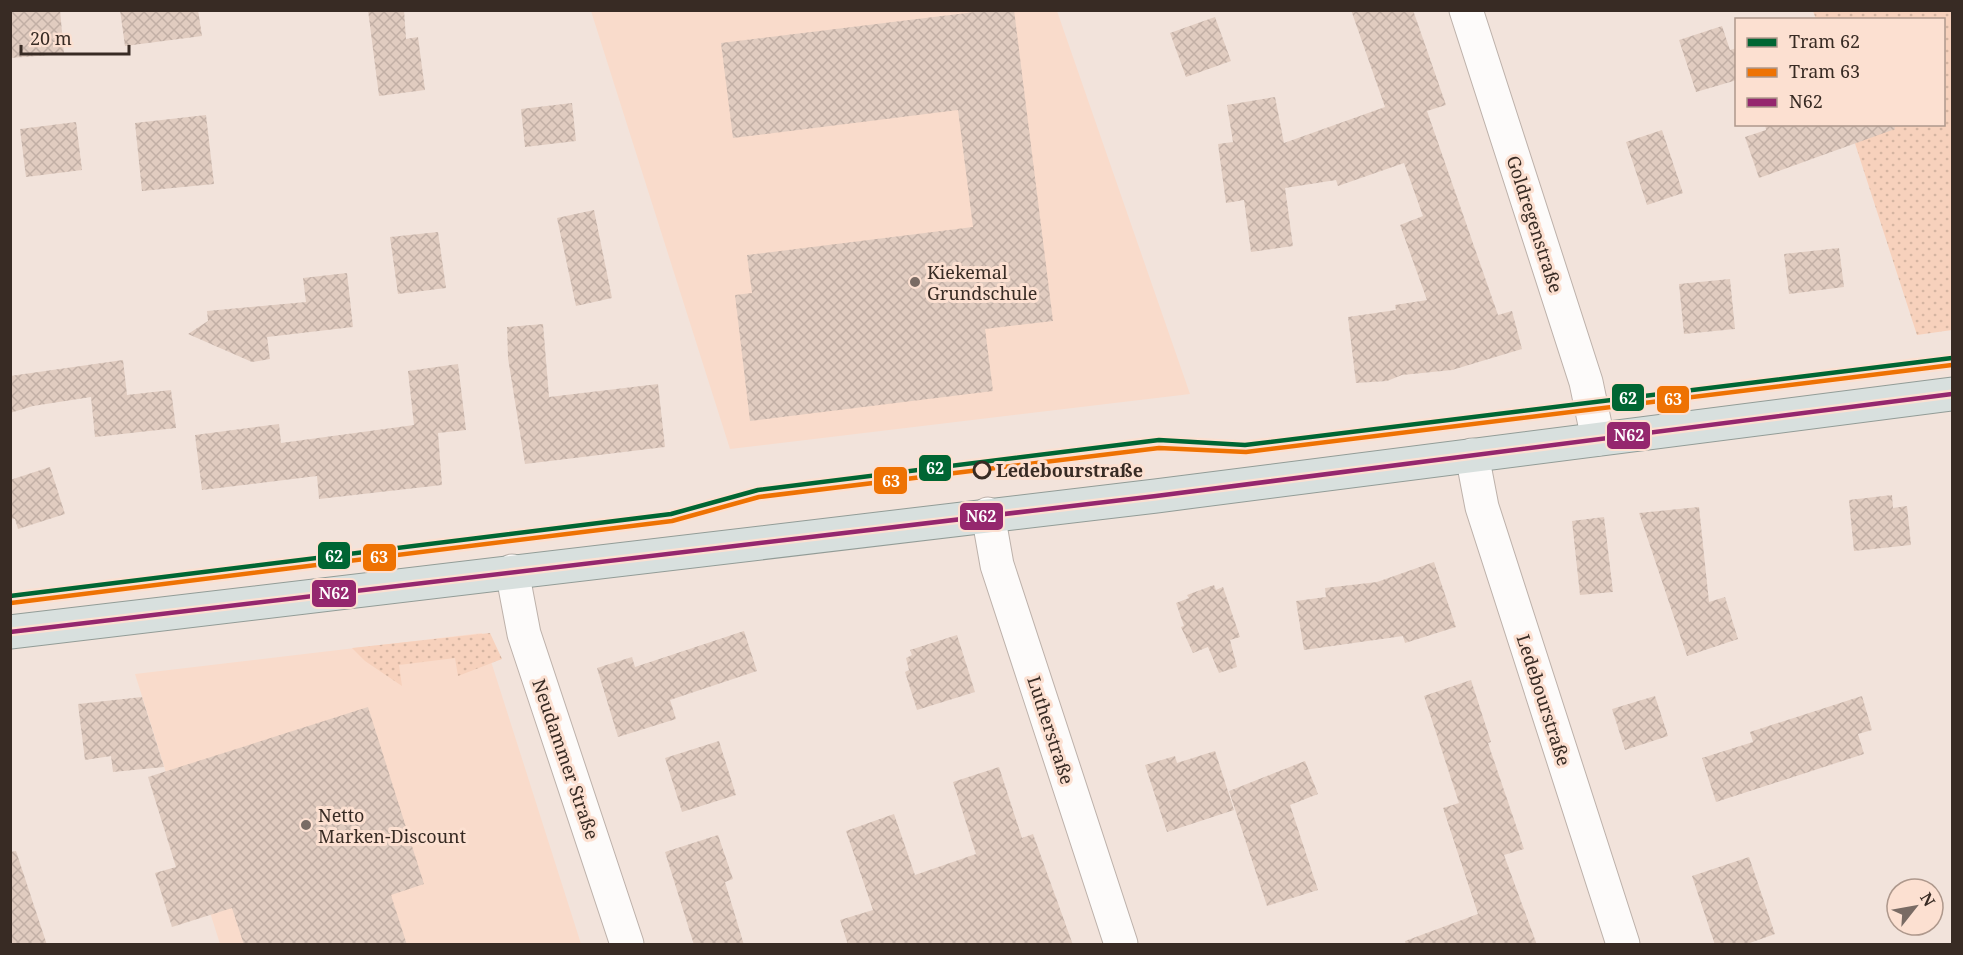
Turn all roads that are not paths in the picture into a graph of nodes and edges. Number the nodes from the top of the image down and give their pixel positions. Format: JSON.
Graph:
{"nodes":[{"id":1,"x":1466,"y":10,"type":"edge"},
{"id":2,"x":1953,"y":394,"type":"edge"},
{"id":3,"x":1598,"y":439,"type":"junction"},
{"id":4,"x":1472,"y":455,"type":"junction"},
{"id":5,"x":988,"y":514,"type":"junction"},
{"id":6,"x":512,"y":571,"type":"junction"},
{"id":7,"x":10,"y":632,"type":"edge"},
{"id":8,"x":627,"y":945,"type":"edge"},
{"id":9,"x":1121,"y":945,"type":"edge"},
{"id":10,"x":1623,"y":945,"type":"edge"}],
"edges":[{"from":1,"to":3,"type":"street","name":"Goldregenstraße"},
{"from":2,"to":3,"type":"main road"},
{"from":3,"to":4,"type":"main road"},
{"from":4,"to":5,"type":"main road"},
{"from":4,"to":10,"type":"street","name":"Ledebourstraße"},
{"from":5,"to":6,"type":"main road"},
{"from":5,"to":9,"type":"street","name":"Lutherstraße"},
{"from":6,"to":7,"type":"main road"},
{"from":6,"to":8,"type":"street","name":"Neudammer Straße"}]}
